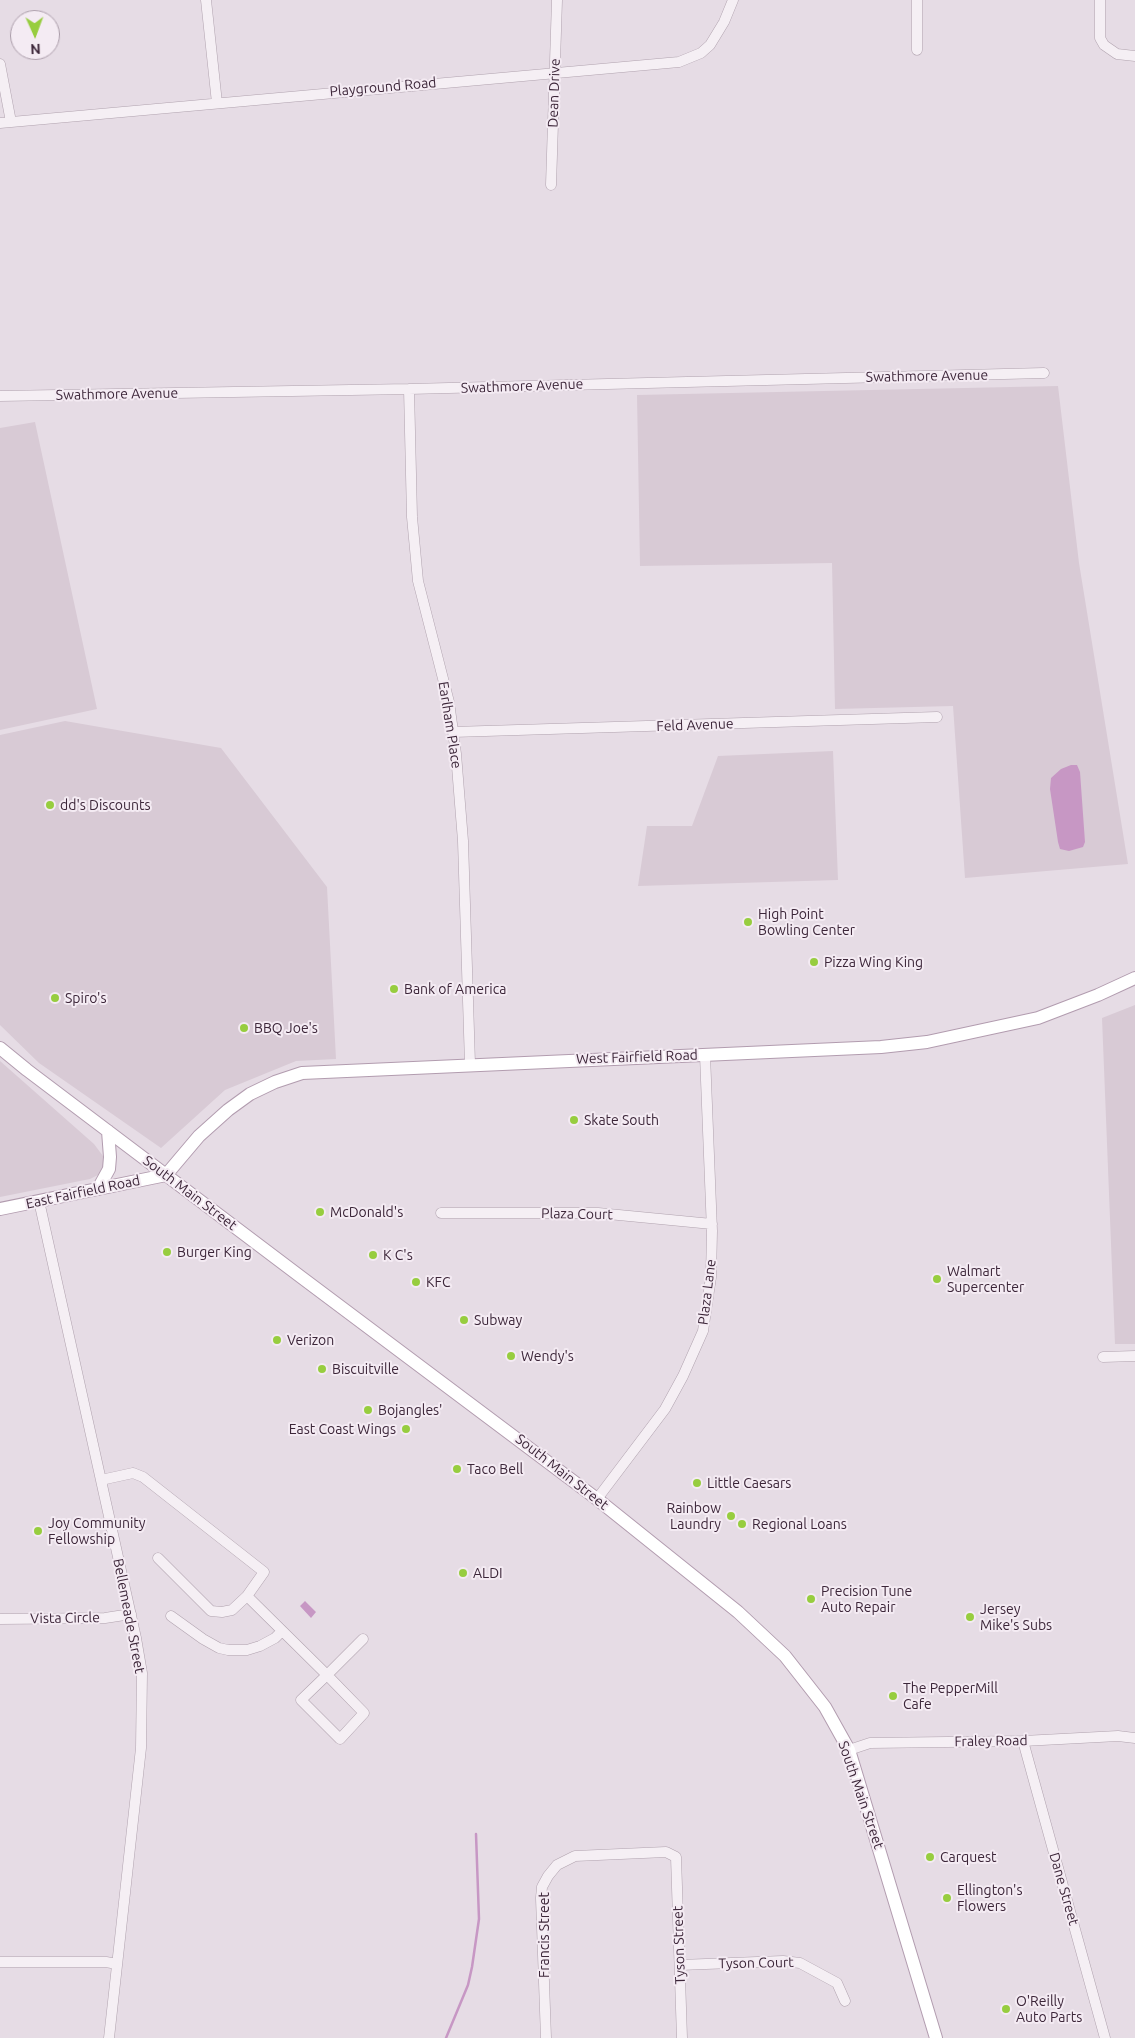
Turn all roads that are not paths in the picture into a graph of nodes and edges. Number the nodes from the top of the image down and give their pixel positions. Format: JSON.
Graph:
{"nodes":[{"id":1,"x":206,"y":0,"type":"edge"},
{"id":2,"x":557,"y":0,"type":"edge"},
{"id":3,"x":733,"y":0,"type":"edge"},
{"id":4,"x":917,"y":0,"type":"edge"},
{"id":5,"x":1100,"y":0,"type":"edge"},
{"id":6,"x":917,"y":50,"type":"dead end"},
{"id":7,"x":1135,"y":56,"type":"edge"},
{"id":8,"x":0,"y":64,"type":"edge"},
{"id":9,"x":554,"y":72,"type":"junction"},
{"id":10,"x":217,"y":102,"type":"junction"},
{"id":11,"x":11,"y":122,"type":"junction"},
{"id":12,"x":0,"y":123,"type":"edge"},
{"id":13,"x":550,"y":185,"type":"dead end"},
{"id":14,"x":1044,"y":373,"type":"dead end"},
{"id":15,"x":409,"y":389,"type":"junction"},
{"id":16,"x":0,"y":396,"type":"edge"},
{"id":17,"x":937,"y":717,"type":"dead end"},
{"id":18,"x":453,"y":732,"type":"junction"},
{"id":19,"x":1135,"y":978,"type":"edge"},
{"id":20,"x":0,"y":1048,"type":"edge"},
{"id":21,"x":704,"y":1055,"type":"junction"},
{"id":22,"x":470,"y":1064,"type":"junction"},
{"id":23,"x":108,"y":1131,"type":"junction"},
{"id":24,"x":166,"y":1175,"type":"junction"},
{"id":25,"x":98,"y":1189,"type":"junction"},
{"id":26,"x":38,"y":1201,"type":"junction"},
{"id":27,"x":0,"y":1209,"type":"edge"},
{"id":28,"x":441,"y":1213,"type":"dead end"},
{"id":29,"x":712,"y":1224,"type":"junction"},
{"id":30,"x":1135,"y":1356,"type":"edge"},
{"id":31,"x":1103,"y":1357,"type":"dead end"},
{"id":32,"x":100,"y":1480,"type":"junction"},
{"id":33,"x":597,"y":1499,"type":"junction"},
{"id":34,"x":158,"y":1558,"type":"dead end"},
{"id":35,"x":246,"y":1596,"type":"junction"},
{"id":36,"x":130,"y":1614,"type":"junction"},
{"id":37,"x":171,"y":1616,"type":"dead end"},
{"id":38,"x":0,"y":1619,"type":"edge"},
{"id":39,"x":282,"y":1631,"type":"junction"},
{"id":40,"x":363,"y":1639,"type":"dead end"},
{"id":41,"x":327,"y":1674,"type":"junction"},
{"id":42,"x":1135,"y":1738,"type":"edge"},
{"id":43,"x":1023,"y":1741,"type":"junction"},
{"id":44,"x":849,"y":1750,"type":"junction"},
{"id":45,"x":673,"y":1854,"type":"joint"},
{"id":46,"x":0,"y":1962,"type":"edge"},
{"id":47,"x":118,"y":1964,"type":"junction"},
{"id":48,"x":680,"y":1966,"type":"junction"},
{"id":49,"x":846,"y":2001,"type":"dead end"},
{"id":50,"x":109,"y":2038,"type":"edge"},
{"id":51,"x":546,"y":2038,"type":"edge"},
{"id":52,"x":682,"y":2038,"type":"edge"},
{"id":53,"x":936,"y":2038,"type":"edge"},
{"id":54,"x":1106,"y":2038,"type":"edge"}],
"edges":[{"from":1,"to":10,"type":"street"},
{"from":2,"to":9,"type":"street","name":"Dean Drive"},
{"from":3,"to":9,"type":"street","name":"Playground Road"},
{"from":4,"to":6,"type":"street"},
{"from":5,"to":7,"type":"street"},
{"from":8,"to":11,"type":"street"},
{"from":9,"to":10,"type":"street","name":"Playground Road"},
{"from":9,"to":13,"type":"street","name":"Dean Drive"},
{"from":10,"to":11,"type":"street","name":"Playground Road"},
{"from":11,"to":12,"type":"street","name":"Playground Road"},
{"from":14,"to":15,"type":"street","name":"Swathmore Avenue"},
{"from":15,"to":16,"type":"street","name":"Swathmore Avenue"},
{"from":15,"to":18,"type":"street","name":"Earlham Place"},
{"from":17,"to":18,"type":"street","name":"Feld Avenue"},
{"from":18,"to":22,"type":"street","name":"Earlham Place"},
{"from":19,"to":21,"type":"main road","name":"West Fairfield Road"},
{"from":20,"to":23,"type":"main road","name":"South Main Street"},
{"from":21,"to":22,"type":"main road","name":"West Fairfield Road"},
{"from":21,"to":29,"type":"street","name":"Plaza Lane"},
{"from":22,"to":24,"type":"main road","name":"West Fairfield Road"},
{"from":23,"to":24,"type":"main road","name":"South Main Street"},
{"from":23,"to":25,"type":"main road"},
{"from":24,"to":25,"type":"main road","name":"East Fairfield Road"},
{"from":24,"to":33,"type":"main road","name":"South Main Street"},
{"from":25,"to":26,"type":"main road","name":"East Fairfield Road"},
{"from":26,"to":27,"type":"main road","name":"East Fairfield Road"},
{"from":26,"to":32,"type":"street","name":"Bellemeade Street"},
{"from":28,"to":29,"type":"street","name":"Plaza Court"},
{"from":29,"to":33,"type":"street","name":"Plaza Lane"},
{"from":30,"to":31,"type":"street"},
{"from":32,"to":35,"type":"street"},
{"from":32,"to":36,"type":"street","name":"Bellemeade Street"},
{"from":33,"to":44,"type":"main road","name":"South Main Street"},
{"from":34,"to":35,"type":"street"},
{"from":35,"to":39,"type":"street"},
{"from":36,"to":38,"type":"street","name":"Vista Circle"},
{"from":36,"to":47,"type":"street","name":"Bellemeade Street"},
{"from":37,"to":39,"type":"street"},
{"from":39,"to":41,"type":"street"},
{"from":40,"to":41,"type":"street"},
{"from":41,"to":41,"type":"street"},
{"from":42,"to":43,"type":"street","name":"Fraley Road"},
{"from":43,"to":44,"type":"street","name":"Fraley Road"},
{"from":43,"to":54,"type":"street","name":"Dane Street"},
{"from":44,"to":53,"type":"main road","name":"South Main Street"},
{"from":45,"to":48,"type":"street","name":"Tyson Street"},
{"from":45,"to":51,"type":"street","name":"Francis Street"},
{"from":46,"to":47,"type":"street"},
{"from":47,"to":50,"type":"street","name":"Bellemeade Street"},
{"from":48,"to":49,"type":"street","name":"Tyson Court"},
{"from":48,"to":52,"type":"street","name":"Tyson Street"}]}
